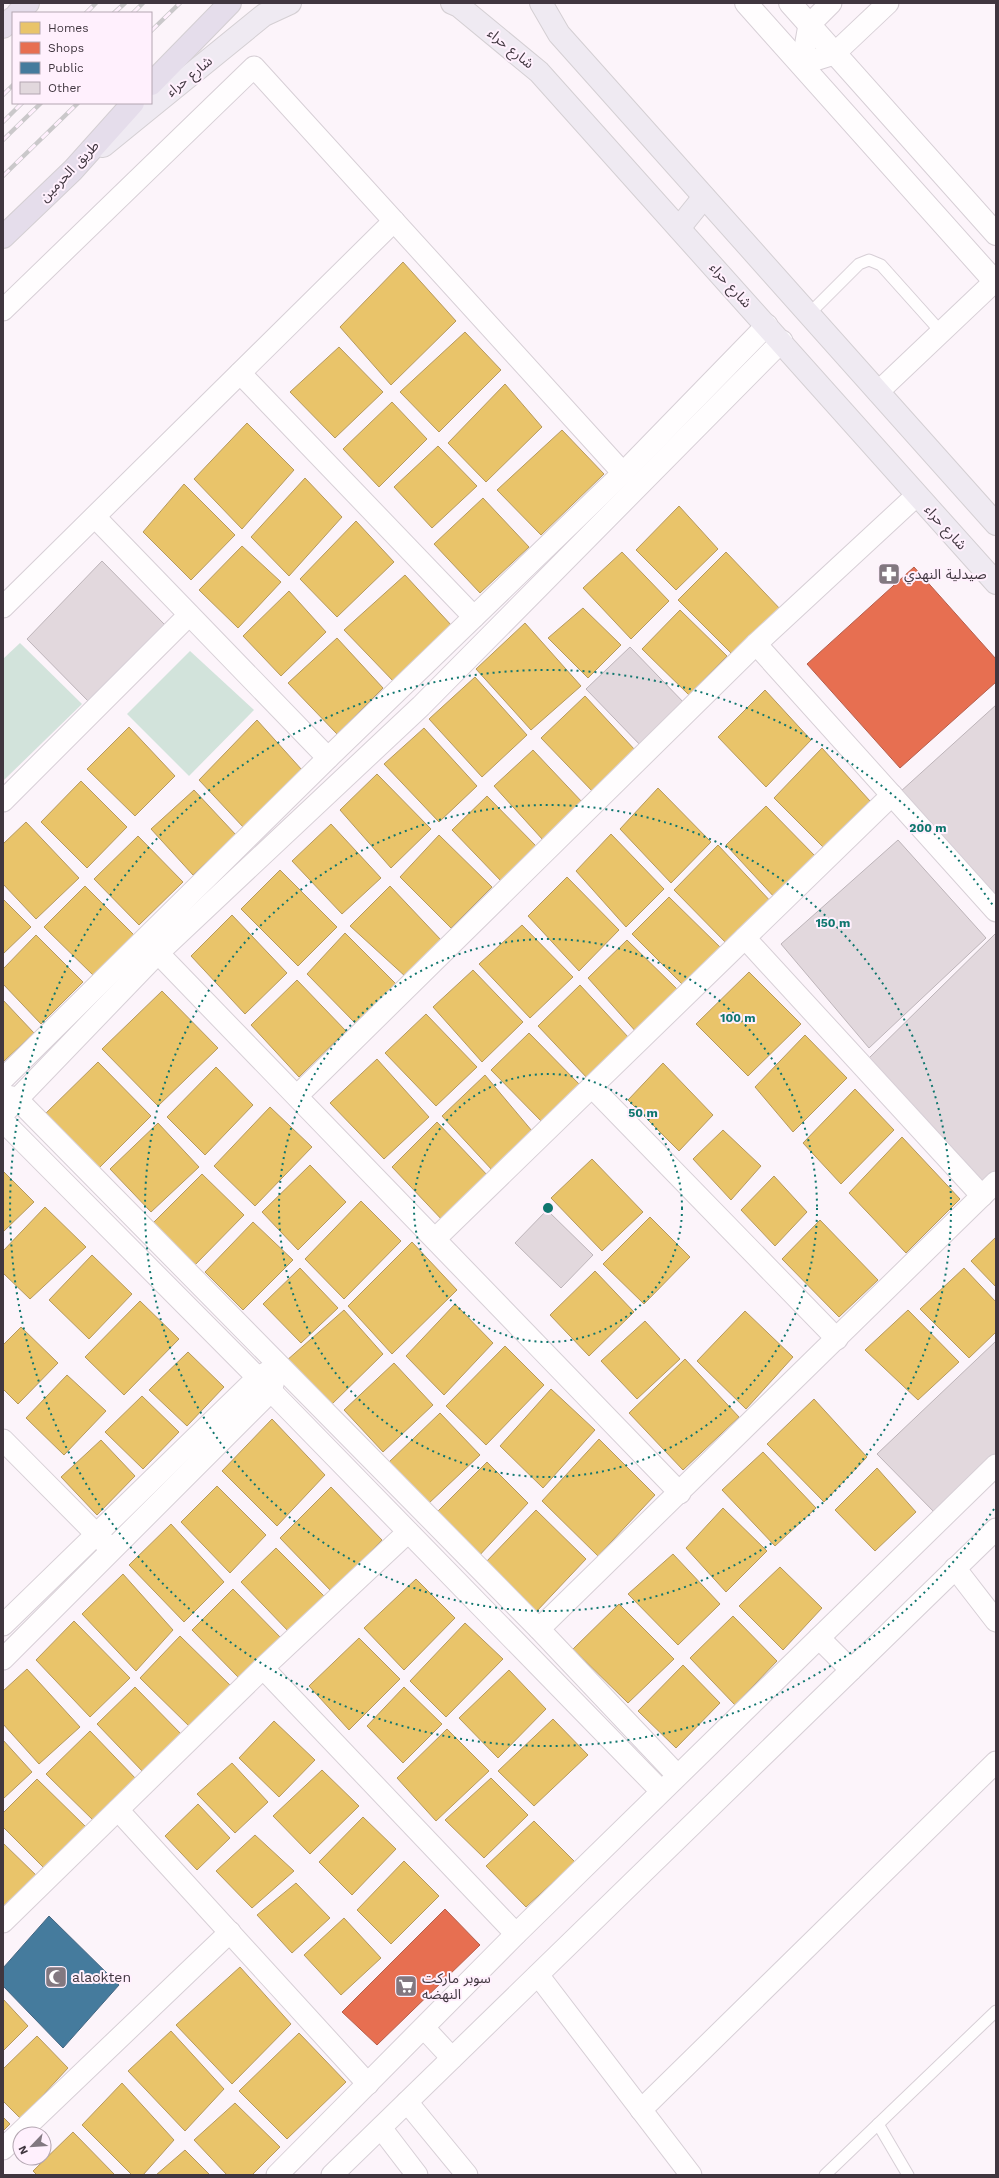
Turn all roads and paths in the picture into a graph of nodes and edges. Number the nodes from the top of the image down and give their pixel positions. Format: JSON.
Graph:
{"nodes":[{"id":1,"x":15,"y":3,"type":"edge"},
{"id":2,"x":28,"y":3,"type":"edge"},
{"id":3,"x":230,"y":3,"type":"edge"},
{"id":4,"x":290,"y":3,"type":"edge"},
{"id":5,"x":452,"y":3,"type":"edge"},
{"id":6,"x":541,"y":3,"type":"edge"},
{"id":7,"x":746,"y":3,"type":"edge"},
{"id":8,"x":790,"y":3,"type":"edge"},
{"id":9,"x":831,"y":3,"type":"edge"},
{"id":10,"x":888,"y":3,"type":"edge"},
{"id":11,"x":19,"y":12,"type":"edge"},
{"id":12,"x":3,"y":17,"type":"edge"},
{"id":13,"x":12,"y":19,"type":"edge"},
{"id":14,"x":809,"y":24,"type":"junction"},
{"id":15,"x":3,"y":28,"type":"edge"},
{"id":16,"x":834,"y":54,"type":"junction"},
{"id":17,"x":802,"y":64,"type":"junction"},
{"id":18,"x":152,"y":83,"type":"edge"},
{"id":19,"x":133,"y":104,"type":"edge"},
{"id":20,"x":73,"y":170,"type":"junction"},
{"id":21,"x":704,"y":197,"type":"junction"},
{"id":22,"x":394,"y":221,"type":"junction"},
{"id":23,"x":680,"y":228,"type":"junction"},
{"id":24,"x":996,"y":234,"type":"edge"},
{"id":25,"x":3,"y":238,"type":"edge"},
{"id":26,"x":996,"y":281,"type":"edge"},
{"id":27,"x":3,"y":310,"type":"edge"},
{"id":28,"x":808,"y":314,"type":"junction"},
{"id":29,"x":767,"y":325,"type":"junction"},
{"id":30,"x":941,"y":332,"type":"junction"},
{"id":31,"x":782,"y":341,"type":"junction"},
{"id":32,"x":240,"y":373,"type":"junction"},
{"id":33,"x":878,"y":392,"type":"junction"},
{"id":34,"x":624,"y":473,"type":"junction"},
{"id":35,"x":917,"y":495,"type":"junction"},
{"id":36,"x":94,"y":517,"type":"junction"},
{"id":37,"x":996,"y":524,"type":"edge"},
{"id":38,"x":996,"y":583,"type":"edge"},
{"id":39,"x":3,"y":607,"type":"edge"},
{"id":40,"x":189,"y":615,"type":"junction"},
{"id":41,"x":474,"y":617,"type":"junction"},
{"id":42,"x":756,"y":644,"type":"junction"},
{"id":43,"x":401,"y":688,"type":"junction"},
{"id":44,"x":421,"y":706,"type":"junction"},
{"id":45,"x":328,"y":758,"type":"junction"},
{"id":46,"x":892,"y":795,"type":"junction"},
{"id":47,"x":3,"y":801,"type":"edge"},
{"id":48,"x":996,"y":911,"type":"edge"},
{"id":49,"x":745,"y":938,"type":"junction"},
{"id":50,"x":158,"y":953,"type":"junction"},
{"id":51,"x":3,"y":1079,"type":"edge"},
{"id":52,"x":592,"y":1087,"type":"junction"},
{"id":53,"x":297,"y":1096,"type":"junction"},
{"id":54,"x":7,"y":1102,"type":"edge"},
{"id":55,"x":3,"y":1121,"type":"edge"},
{"id":56,"x":989,"y":1189,"type":"edge"},
{"id":57,"x":435,"y":1240,"type":"junction"},
{"id":58,"x":837,"y":1339,"type":"junction"},
{"id":59,"x":278,"y":1366,"type":"junction"},
{"id":60,"x":264,"y":1385,"type":"junction"},
{"id":61,"x":3,"y":1440,"type":"edge"},
{"id":62,"x":996,"y":1465,"type":"edge"},
{"id":63,"x":680,"y":1493,"type":"junction"},
{"id":64,"x":996,"y":1529,"type":"edge"},
{"id":65,"x":408,"y":1532,"type":"junction"},
{"id":66,"x":97,"y":1533,"type":"junction"},
{"id":67,"x":113,"y":1550,"type":"junction"},
{"id":68,"x":955,"y":1568,"type":"junction"},
{"id":69,"x":996,"y":1621,"type":"edge"},
{"id":70,"x":3,"y":1625,"type":"edge"},
{"id":71,"x":539,"y":1630,"type":"junction"},
{"id":72,"x":819,"y":1638,"type":"junction"},
{"id":73,"x":3,"y":1659,"type":"edge"},
{"id":74,"x":263,"y":1668,"type":"junction"},
{"id":75,"x":851,"y":1670,"type":"junction"},
{"id":76,"x":996,"y":1762,"type":"edge"},
{"id":77,"x":677,"y":1775,"type":"junction"},
{"id":78,"x":661,"y":1791,"type":"junction"},
{"id":79,"x":118,"y":1810,"type":"junction"},
{"id":80,"x":3,"y":1922,"type":"edge"},
{"id":81,"x":230,"y":1932,"type":"junction"},
{"id":82,"x":516,"y":1934,"type":"junction"},
{"id":83,"x":538,"y":1976,"type":"junction"},
{"id":84,"x":996,"y":2011,"type":"edge"},
{"id":85,"x":424,"y":2028,"type":"junction"},
{"id":86,"x":452,"y":2058,"type":"junction"},
{"id":87,"x":368,"y":2084,"type":"junction"},
{"id":88,"x":407,"y":2102,"type":"junction"},
{"id":89,"x":641,"y":2110,"type":"junction"},
{"id":90,"x":878,"y":2124,"type":"junction"},
{"id":91,"x":381,"y":2128,"type":"junction"},
{"id":92,"x":3,"y":2149,"type":"edge"},
{"id":93,"x":277,"y":2175,"type":"edge"},
{"id":94,"x":332,"y":2175,"type":"edge"},
{"id":95,"x":418,"y":2175,"type":"edge"},
{"id":96,"x":467,"y":2175,"type":"edge"},
{"id":97,"x":691,"y":2175,"type":"edge"},
{"id":98,"x":825,"y":2175,"type":"edge"},
{"id":99,"x":908,"y":2175,"type":"edge"}],
"edges":[{"from":1,"to":12,"type":"street"},
{"from":2,"to":11,"type":"highway"},
{"from":3,"to":18,"type":"highway"},
{"from":4,"to":20,"type":"main road","name":"شارع حراء"},
{"from":5,"to":23,"type":"main road","name":"شارع حراء"},
{"from":6,"to":21,"type":"main road"},
{"from":7,"to":17,"type":"street"},
{"from":8,"to":14,"type":"street"},
{"from":9,"to":14,"type":"street"},
{"from":10,"to":16,"type":"street"},
{"from":13,"to":15,"type":"highway"},
{"from":14,"to":16,"type":"street"},
{"from":14,"to":17,"type":"street"},
{"from":16,"to":17,"type":"street"},
{"from":16,"to":24,"type":"street"},
{"from":17,"to":26,"type":"street"},
{"from":19,"to":20,"type":"highway","name":"طريق الحرمين"},
{"from":20,"to":25,"type":"highway","name":"طريق الحرمين"},
{"from":21,"to":23,"type":"main road"},
{"from":21,"to":28,"type":"main road"},
{"from":22,"to":27,"type":"street"},
{"from":22,"to":32,"type":"street"},
{"from":22,"to":34,"type":"street"},
{"from":23,"to":29,"type":"main road","name":"شارع حراء"},
{"from":26,"to":30,"type":"street"},
{"from":28,"to":30,"type":"lane"},
{"from":28,"to":33,"type":"main road"},
{"from":29,"to":31,"type":"main road","name":"شارع حراء"},
{"from":29,"to":34,"type":"street"},
{"from":30,"to":33,"type":"street"},
{"from":31,"to":35,"type":"main road","name":"شارع حراء"},
{"from":31,"to":44,"type":"street"},
{"from":32,"to":36,"type":"street"},
{"from":32,"to":41,"type":"street"},
{"from":33,"to":37,"type":"main road"},
{"from":34,"to":41,"type":"street"},
{"from":35,"to":38,"type":"main road","name":"شارع حراء"},
{"from":35,"to":42,"type":"street"},
{"from":36,"to":39,"type":"street"},
{"from":36,"to":40,"type":"street"},
{"from":40,"to":45,"type":"street"},
{"from":40,"to":47,"type":"street"},
{"from":41,"to":43,"type":"street"},
{"from":42,"to":46,"type":"street"},
{"from":42,"to":53,"type":"street"},
{"from":43,"to":44,"type":"street"},
{"from":43,"to":45,"type":"street"},
{"from":44,"to":50,"type":"street"},
{"from":45,"to":51,"type":"street"},
{"from":46,"to":48,"type":"street"},
{"from":46,"to":49,"type":"street"},
{"from":49,"to":52,"type":"street"},
{"from":49,"to":56,"type":"street"},
{"from":50,"to":53,"type":"street"},
{"from":50,"to":54,"type":"street"},
{"from":52,"to":57,"type":"street"},
{"from":52,"to":58,"type":"street"},
{"from":53,"to":57,"type":"street"},
{"from":54,"to":59,"type":"street"},
{"from":55,"to":60,"type":"street"},
{"from":56,"to":58,"type":"street"},
{"from":57,"to":63,"type":"street"},
{"from":58,"to":63,"type":"street"},
{"from":59,"to":60,"type":"street"},
{"from":59,"to":71,"type":"street"},
{"from":60,"to":65,"type":"street"},
{"from":60,"to":66,"type":"street"},
{"from":60,"to":67,"type":"street"},
{"from":61,"to":66,"type":"street"},
{"from":62,"to":72,"type":"street"},
{"from":63,"to":71,"type":"street"},
{"from":64,"to":68,"type":"street"},
{"from":65,"to":74,"type":"street"},
{"from":65,"to":78,"type":"street"},
{"from":66,"to":67,"type":"street"},
{"from":66,"to":70,"type":"street"},
{"from":67,"to":73,"type":"street"},
{"from":68,"to":69,"type":"street"},
{"from":68,"to":75,"type":"street"},
{"from":71,"to":77,"type":"street"},
{"from":72,"to":75,"type":"street"},
{"from":72,"to":77,"type":"street"},
{"from":74,"to":79,"type":"street"},
{"from":74,"to":82,"type":"street"},
{"from":75,"to":83,"type":"street"},
{"from":76,"to":89,"type":"street"},
{"from":77,"to":78,"type":"street"},
{"from":78,"to":82,"type":"street"},
{"from":79,"to":80,"type":"street"},
{"from":79,"to":81,"type":"street"},
{"from":81,"to":87,"type":"street"},
{"from":81,"to":92,"type":"street"},
{"from":82,"to":85,"type":"street"},
{"from":83,"to":86,"type":"street"},
{"from":83,"to":89,"type":"street"},
{"from":84,"to":90,"type":"lane"},
{"from":85,"to":86,"type":"street"},
{"from":85,"to":87,"type":"street"},
{"from":86,"to":88,"type":"street"},
{"from":87,"to":93,"type":"street"},
{"from":88,"to":91,"type":"street"},
{"from":88,"to":96,"type":"street"},
{"from":89,"to":97,"type":"street"},
{"from":90,"to":98,"type":"lane"},
{"from":90,"to":99,"type":"lane"},
{"from":91,"to":94,"type":"street"},
{"from":91,"to":95,"type":"street"}]}
